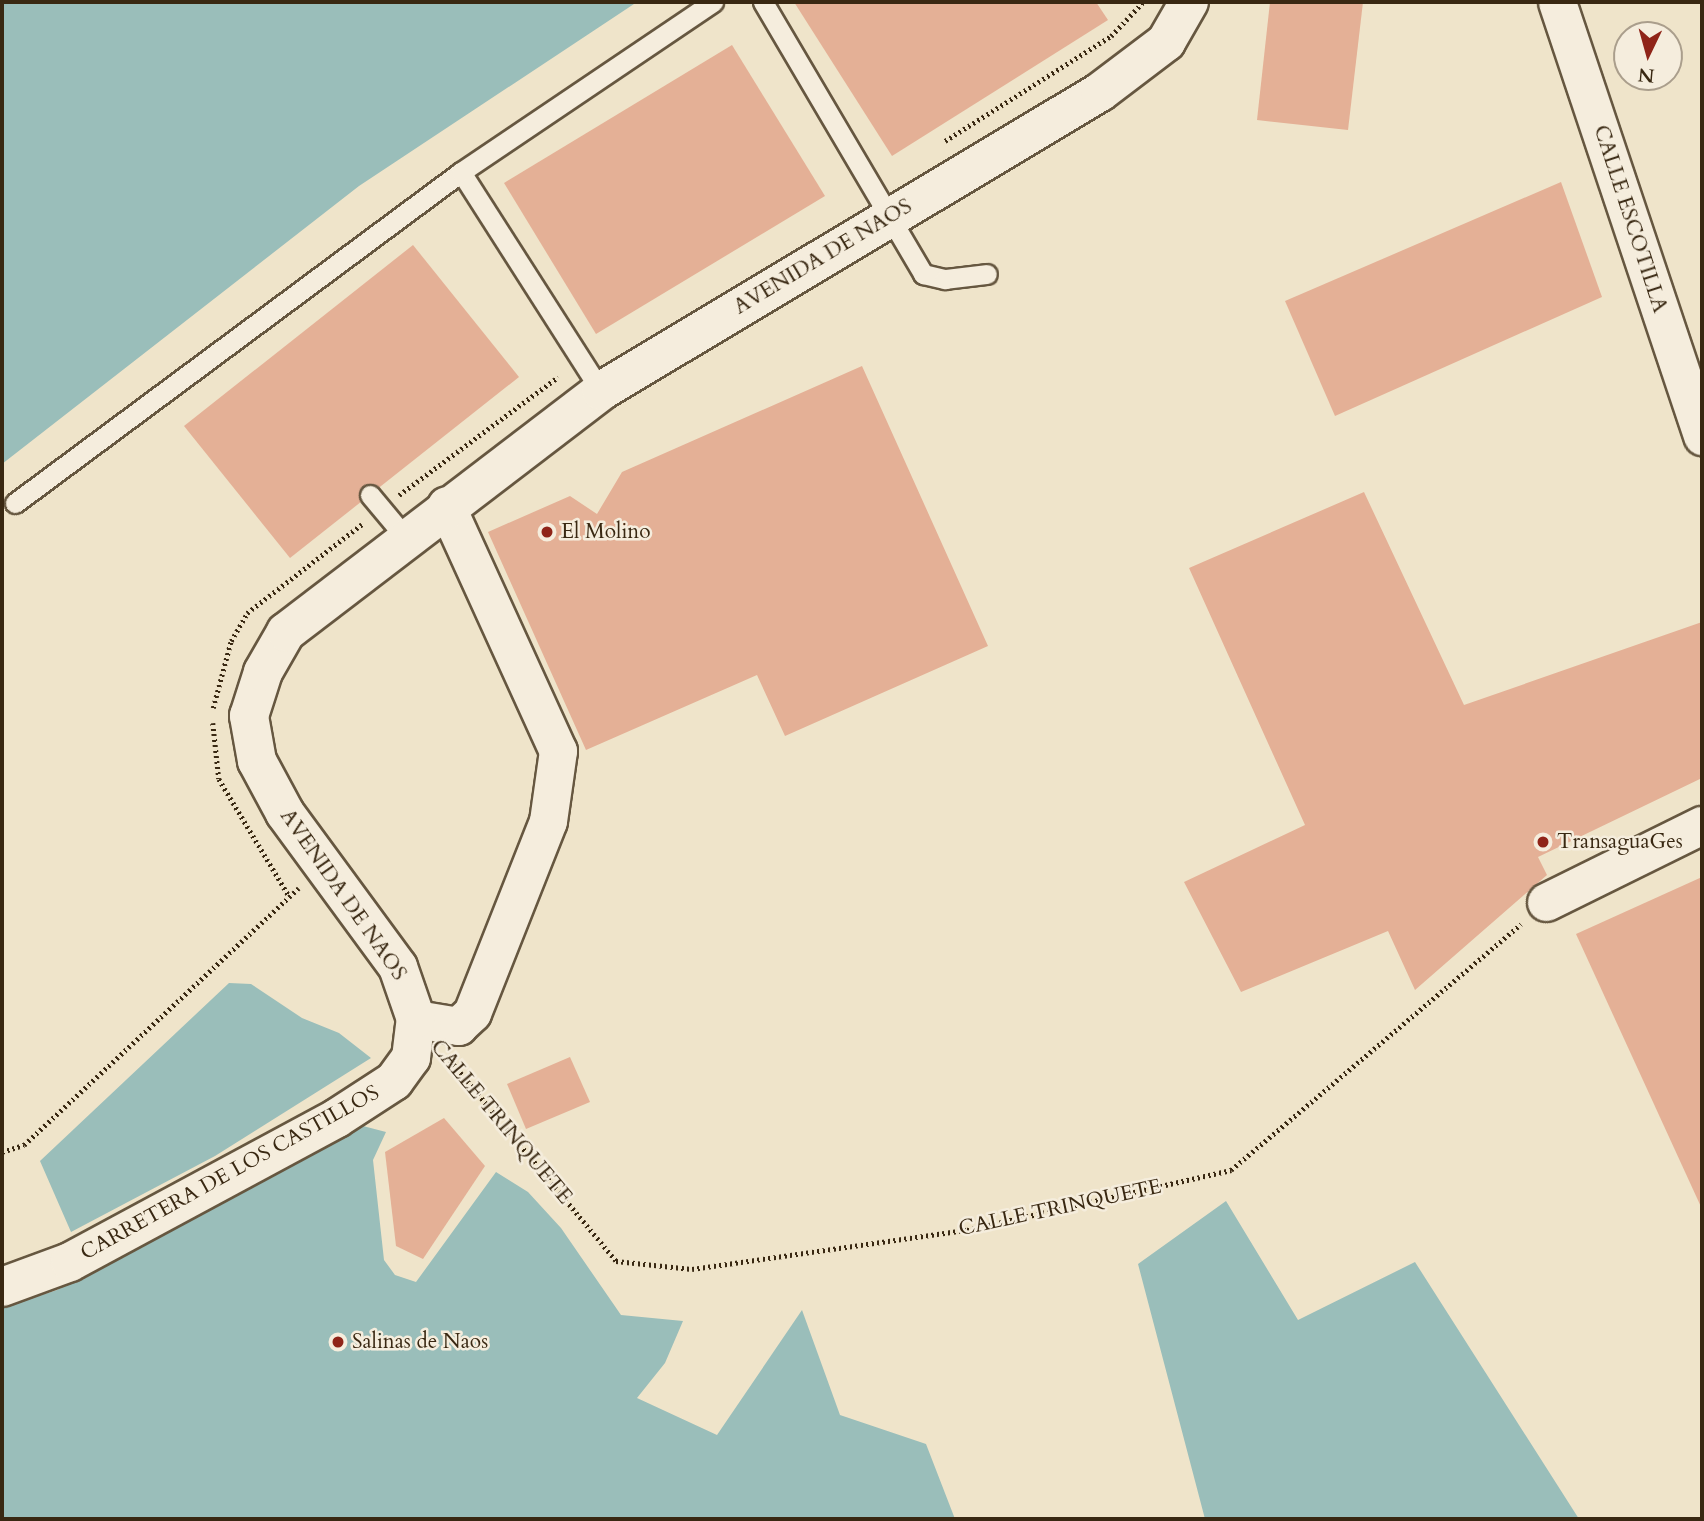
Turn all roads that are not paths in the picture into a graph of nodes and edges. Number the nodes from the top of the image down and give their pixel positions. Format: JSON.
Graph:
{"nodes":[{"id":1,"x":713,"y":2,"type":"edge"},
{"id":2,"x":763,"y":2,"type":"edge"},
{"id":3,"x":1189,"y":2,"type":"edge"},
{"id":4,"x":1557,"y":2,"type":"edge"},
{"id":5,"x":461,"y":172,"type":"junction"},
{"id":6,"x":890,"y":217,"type":"junction"},
{"id":7,"x":987,"y":274,"type":"dead end"},
{"id":8,"x":601,"y":391,"type":"junction"},
{"id":9,"x":1702,"y":436,"type":"edge"},
{"id":10,"x":370,"y":495,"type":"dead end"},
{"id":11,"x":15,"y":503,"type":"dead end"},
{"id":12,"x":446,"y":505,"type":"junction"},
{"id":13,"x":406,"y":538,"type":"junction"},
{"id":14,"x":1702,"y":825,"type":"edge"},
{"id":15,"x":1546,"y":902,"type":"road end"},
{"id":16,"x":416,"y":1019,"type":"junction"},
{"id":17,"x":2,"y":1287,"type":"edge"}],
"edges":[{"from":1,"to":5,"type":"lane"},
{"from":2,"to":6,"type":"lane"},
{"from":3,"to":6,"type":"main road","name":"AVENIDA DE NAOS"},
{"from":4,"to":9,"type":"street","name":"CALLE ESCOTILLA"},
{"from":5,"to":8,"type":"lane"},
{"from":5,"to":11,"type":"lane"},
{"from":6,"to":7,"type":"lane"},
{"from":6,"to":8,"type":"main road","name":"AVENIDA DE NAOS"},
{"from":8,"to":12,"type":"main road","name":"AVENIDA DE NAOS"},
{"from":10,"to":13,"type":"lane"},
{"from":12,"to":13,"type":"main road","name":"AVENIDA DE NAOS"},
{"from":12,"to":16,"type":"street"},
{"from":13,"to":16,"type":"main road","name":"AVENIDA DE NAOS"},
{"from":14,"to":15,"type":"street"},
{"from":16,"to":17,"type":"main road","name":"CARRETERA DE LOS CASTILLOS"}]}
